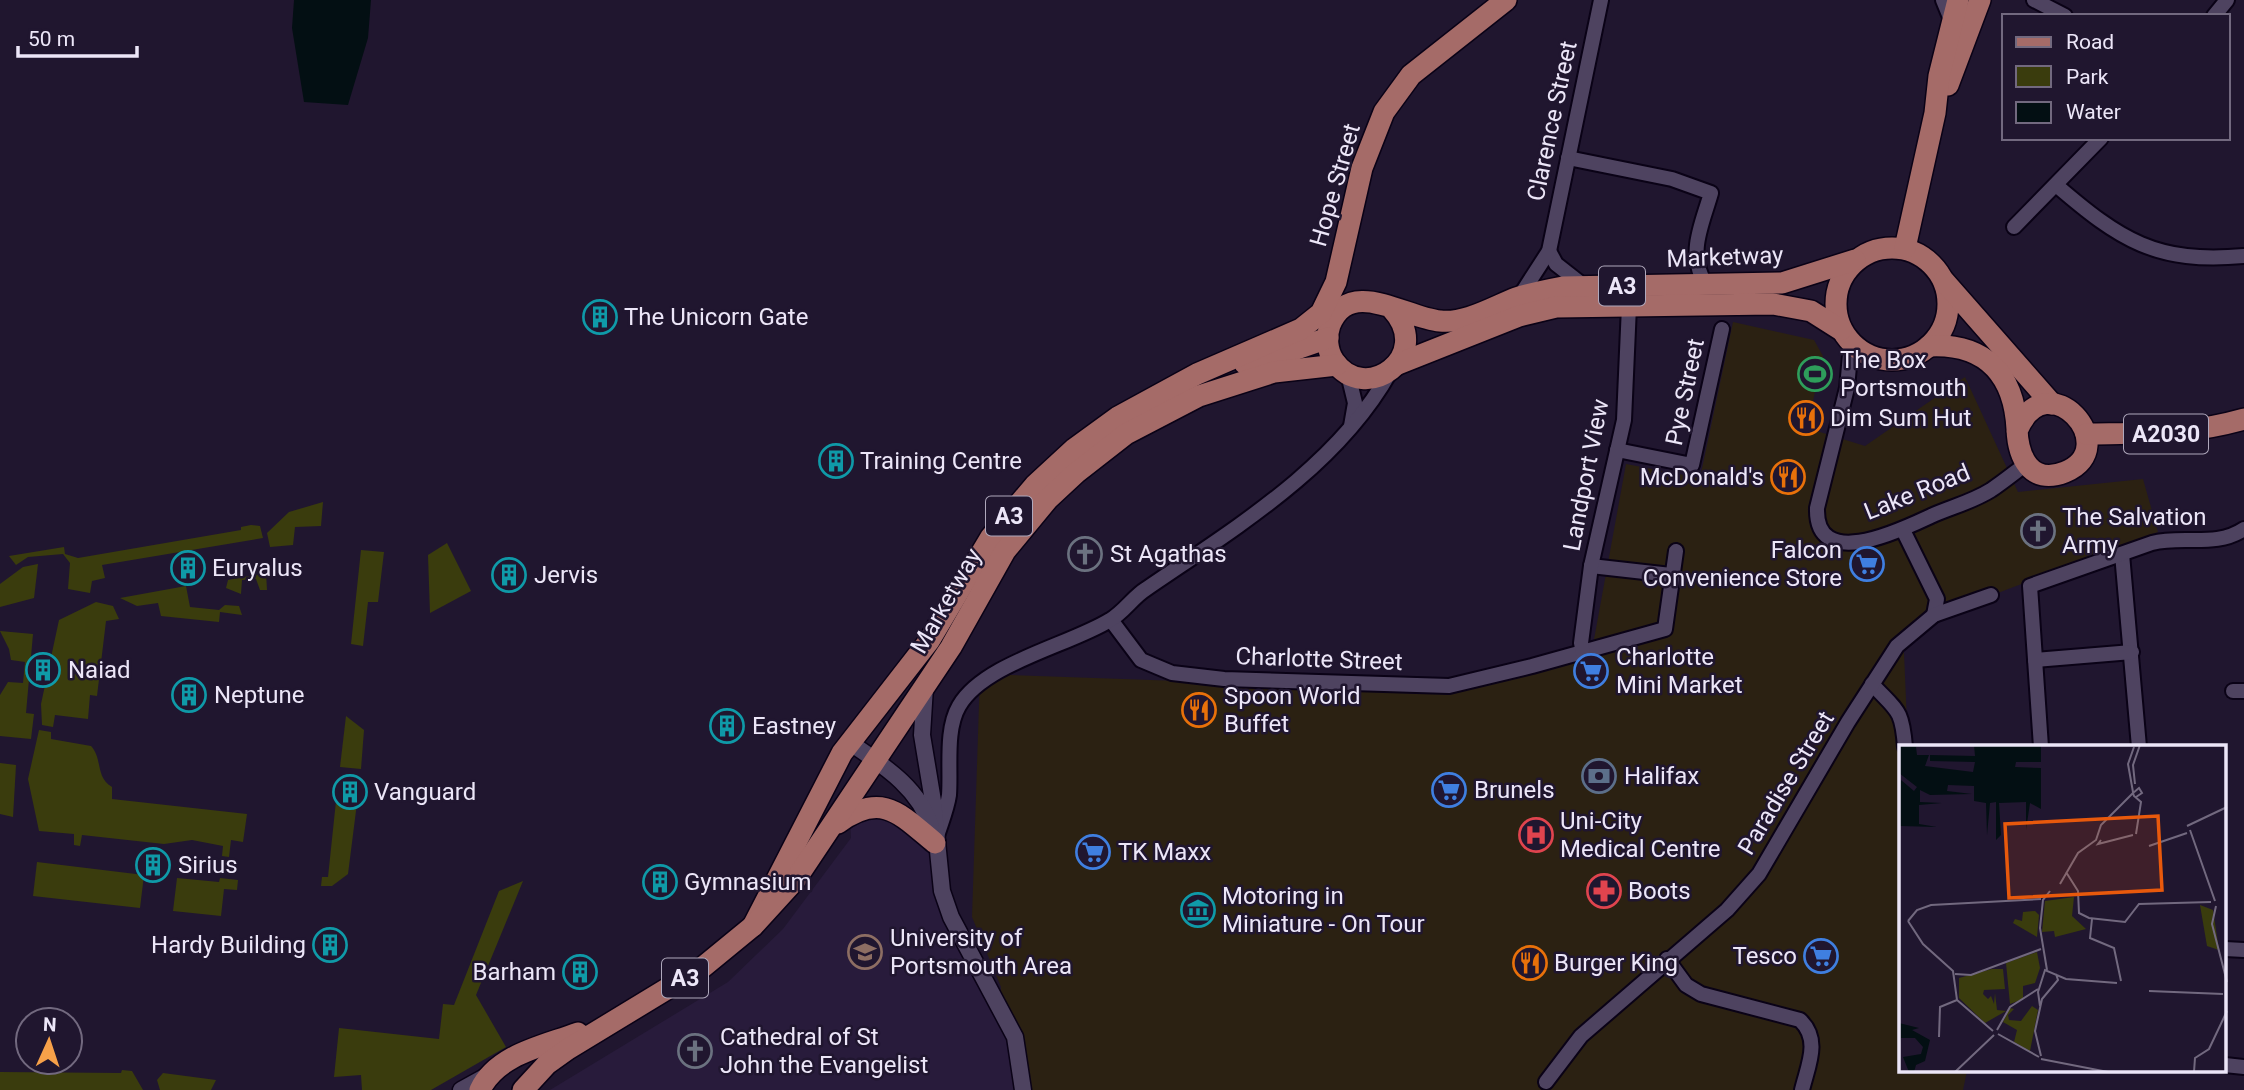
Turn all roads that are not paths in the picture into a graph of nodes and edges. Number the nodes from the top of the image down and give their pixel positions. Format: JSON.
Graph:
{"nodes":[{"id":1,"x":1506,"y":0,"type":"edge"},
{"id":2,"x":1601,"y":0,"type":"edge"},
{"id":3,"x":1943,"y":0,"type":"edge"},
{"id":4,"x":1958,"y":0,"type":"edge"},
{"id":5,"x":1980,"y":0,"type":"edge"},
{"id":6,"x":2034,"y":0,"type":"edge"},
{"id":7,"x":2227,"y":0,"type":"edge"},
{"id":8,"x":2061,"y":14,"type":"edge"},
{"id":9,"x":2216,"y":14,"type":"edge"},
{"id":10,"x":1952,"y":22,"type":"junction"},
{"id":11,"x":1935,"y":113,"type":"junction"},
{"id":12,"x":2099,"y":140,"type":"edge"},
{"id":13,"x":1568,"y":158,"type":"junction"},
{"id":14,"x":2056,"y":185,"type":"junction"},
{"id":15,"x":2014,"y":227,"type":"dead end"},
{"id":16,"x":1905,"y":248,"type":"junction"},
{"id":17,"x":1549,"y":251,"type":"junction"},
{"id":18,"x":2244,"y":256,"type":"edge"},
{"id":19,"x":1855,"y":260,"type":"junction"},
{"id":20,"x":1944,"y":281,"type":"junction"},
{"id":21,"x":1585,"y":286,"type":"junction"},
{"id":22,"x":1706,"y":286,"type":"junction"},
{"id":23,"x":1519,"y":297,"type":"junction"},
{"id":24,"x":1629,"y":306,"type":"junction"},
{"id":25,"x":1392,"y":309,"type":"junction"},
{"id":26,"x":1722,"y":329,"type":"dead end"},
{"id":27,"x":1846,"y":337,"type":"junction"},
{"id":28,"x":1328,"y":338,"type":"junction"},
{"id":29,"x":1929,"y":346,"type":"junction"},
{"id":30,"x":1394,"y":367,"type":"junction"},
{"id":31,"x":1212,"y":368,"type":"junction"},
{"id":32,"x":1343,"y":370,"type":"junction"},
{"id":33,"x":2052,"y":404,"type":"junction"},
{"id":34,"x":2244,"y":419,"type":"edge"},
{"id":35,"x":1351,"y":427,"type":"junction"},
{"id":36,"x":2017,"y":431,"type":"junction"},
{"id":37,"x":2086,"y":434,"type":"junction"},
{"id":38,"x":1617,"y":450,"type":"junction"},
{"id":39,"x":2026,"y":464,"type":"junction"},
{"id":40,"x":2244,"y":529,"type":"edge"},
{"id":41,"x":1903,"y":530,"type":"junction"},
{"id":42,"x":1676,"y":551,"type":"dead end"},
{"id":43,"x":2122,"y":554,"type":"junction"},
{"id":44,"x":1591,"y":566,"type":"junction"},
{"id":45,"x":1671,"y":575,"type":"junction"},
{"id":46,"x":1991,"y":595,"type":"dead end"},
{"id":47,"x":1934,"y":615,"type":"junction"},
{"id":48,"x":1111,"y":620,"type":"junction"},
{"id":49,"x":2132,"y":652,"type":"junction"},
{"id":50,"x":1583,"y":653,"type":"junction"},
{"id":51,"x":2035,"y":660,"type":"junction"},
{"id":52,"x":926,"y":684,"type":"junction"},
{"id":53,"x":1872,"y":684,"type":"junction"},
{"id":54,"x":864,"y":723,"type":"junction"},
{"id":55,"x":1905,"y":745,"type":"edge"},
{"id":56,"x":2041,"y":745,"type":"edge"},
{"id":57,"x":2140,"y":745,"type":"edge"},
{"id":58,"x":845,"y":748,"type":"junction"},
{"id":59,"x":880,"y":755,"type":"junction"},
{"id":60,"x":832,"y":828,"type":"junction"},
{"id":61,"x":935,"y":843,"type":"junction"},
{"id":62,"x":752,"y":926,"type":"junction"},
{"id":63,"x":2226,"y":949,"type":"edge"},
{"id":64,"x":2244,"y":950,"type":"edge"},
{"id":65,"x":1667,"y":959,"type":"junction"},
{"id":66,"x":610,"y":1021,"type":"junction"},
{"id":67,"x":568,"y":1049,"type":"junction"},
{"id":68,"x":2226,"y":1065,"type":"edge"},
{"id":69,"x":2244,"y":1067,"type":"edge"},
{"id":70,"x":485,"y":1082,"type":"edge"},
{"id":71,"x":1546,"y":1082,"type":"dead end"},
{"id":72,"x":461,"y":1090,"type":"edge"},
{"id":73,"x":507,"y":1090,"type":"edge"},
{"id":74,"x":523,"y":1090,"type":"edge"},
{"id":75,"x":1023,"y":1090,"type":"edge"},
{"id":76,"x":1802,"y":1090,"type":"edge"}],
"edges":[{"from":1,"to":31,"type":"main road","name":"Hope Street","number":"A3"},
{"from":2,"to":13,"type":"street","name":"Clarence Street"},
{"from":3,"to":10,"type":"street"},
{"from":4,"to":10,"type":"main road"},
{"from":5,"to":11,"type":"main road"},
{"from":6,"to":8,"type":"street"},
{"from":7,"to":9,"type":"street"},
{"from":10,"to":11,"type":"main road"},
{"from":11,"to":16,"type":"main road"},
{"from":12,"to":14,"type":"street"},
{"from":13,"to":17,"type":"street","name":"Clarence Street"},
{"from":13,"to":22,"type":"street"},
{"from":14,"to":15,"type":"street"},
{"from":14,"to":18,"type":"street"},
{"from":16,"to":19,"type":"main road"},
{"from":16,"to":20,"type":"main road"},
{"from":17,"to":21,"type":"street"},
{"from":17,"to":23,"type":"street","name":"Clarence Street"},
{"from":19,"to":22,"type":"main road","name":"Marketway","number":"A3"},
{"from":19,"to":27,"type":"main road"},
{"from":20,"to":29,"type":"main road"},
{"from":20,"to":33,"type":"main road"},
{"from":21,"to":22,"type":"main road","name":"Marketway","number":"A3"},
{"from":21,"to":23,"type":"main road","name":"Marketway","number":"A3"},
{"from":23,"to":25,"type":"main road","name":"Marketway","number":"A3"},
{"from":24,"to":27,"type":"main road","name":"Marketway","number":"A3"},
{"from":24,"to":30,"type":"main road","name":"Marketway","number":"A3"},
{"from":24,"to":38,"type":"street","name":"Landport View"},
{"from":25,"to":28,"type":"main road"},
{"from":25,"to":30,"type":"main road"},
{"from":26,"to":38,"type":"street","name":"Pye Street"},
{"from":27,"to":29,"type":"main road"},
{"from":27,"to":41,"type":"street","name":"Lake Road"},
{"from":28,"to":31,"type":"main road","number":"A3"},
{"from":28,"to":32,"type":"main road"},
{"from":29,"to":36,"type":"main road"},
{"from":30,"to":32,"type":"main road"},
{"from":30,"to":35,"type":"street"},
{"from":31,"to":54,"type":"main road","name":"Marketway","number":"A3"},
{"from":32,"to":35,"type":"street"},
{"from":32,"to":52,"type":"main road","name":"Marketway","number":"A3"},
{"from":33,"to":36,"type":"main road"},
{"from":33,"to":37,"type":"main road"},
{"from":34,"to":37,"type":"main road","number":"A2030"},
{"from":35,"to":48,"type":"street"},
{"from":36,"to":39,"type":"main road"},
{"from":37,"to":39,"type":"main road"},
{"from":38,"to":44,"type":"street","name":"Landport View"},
{"from":39,"to":41,"type":"street","name":"Lake Road"},
{"from":40,"to":43,"type":"street"},
{"from":41,"to":47,"type":"street"},
{"from":42,"to":45,"type":"street"},
{"from":43,"to":49,"type":"street"},
{"from":43,"to":51,"type":"street"},
{"from":44,"to":45,"type":"street"},
{"from":44,"to":50,"type":"street","name":"Landport View"},
{"from":45,"to":50,"type":"street","name":"Charlotte Street"},
{"from":46,"to":47,"type":"street"},
{"from":47,"to":53,"type":"street","name":"Paradise Street"},
{"from":48,"to":50,"type":"street","name":"Charlotte Street"},
{"from":48,"to":61,"type":"street"},
{"from":49,"to":51,"type":"street"},
{"from":49,"to":57,"type":"street"},
{"from":51,"to":56,"type":"street"},
{"from":52,"to":59,"type":"main road","name":"Marketway","number":"A3"},
{"from":52,"to":61,"type":"street"},
{"from":53,"to":55,"type":"street"},
{"from":53,"to":65,"type":"street","name":"Paradise Street"},
{"from":54,"to":58,"type":"main road","name":"Marketway","number":"A3"},
{"from":54,"to":59,"type":"street"},
{"from":58,"to":59,"type":"street"},
{"from":58,"to":62,"type":"main road","number":"A3"},
{"from":59,"to":60,"type":"main road","number":"A3"},
{"from":59,"to":61,"type":"street"},
{"from":60,"to":61,"type":"main road"},
{"from":60,"to":62,"type":"main road","number":"A3"},
{"from":61,"to":75,"type":"street"},
{"from":62,"to":66,"type":"main road","number":"A3"},
{"from":63,"to":64,"type":"street"},
{"from":65,"to":71,"type":"street","name":"Paradise Street"},
{"from":65,"to":76,"type":"street"},
{"from":66,"to":67,"type":"main road","number":"A3"},
{"from":66,"to":70,"type":"main road","number":"A3"},
{"from":67,"to":73,"type":"main road","number":"A3"},
{"from":67,"to":74,"type":"main road","number":"A3"},
{"from":68,"to":69,"type":"street"},
{"from":70,"to":72,"type":"street"}]}
